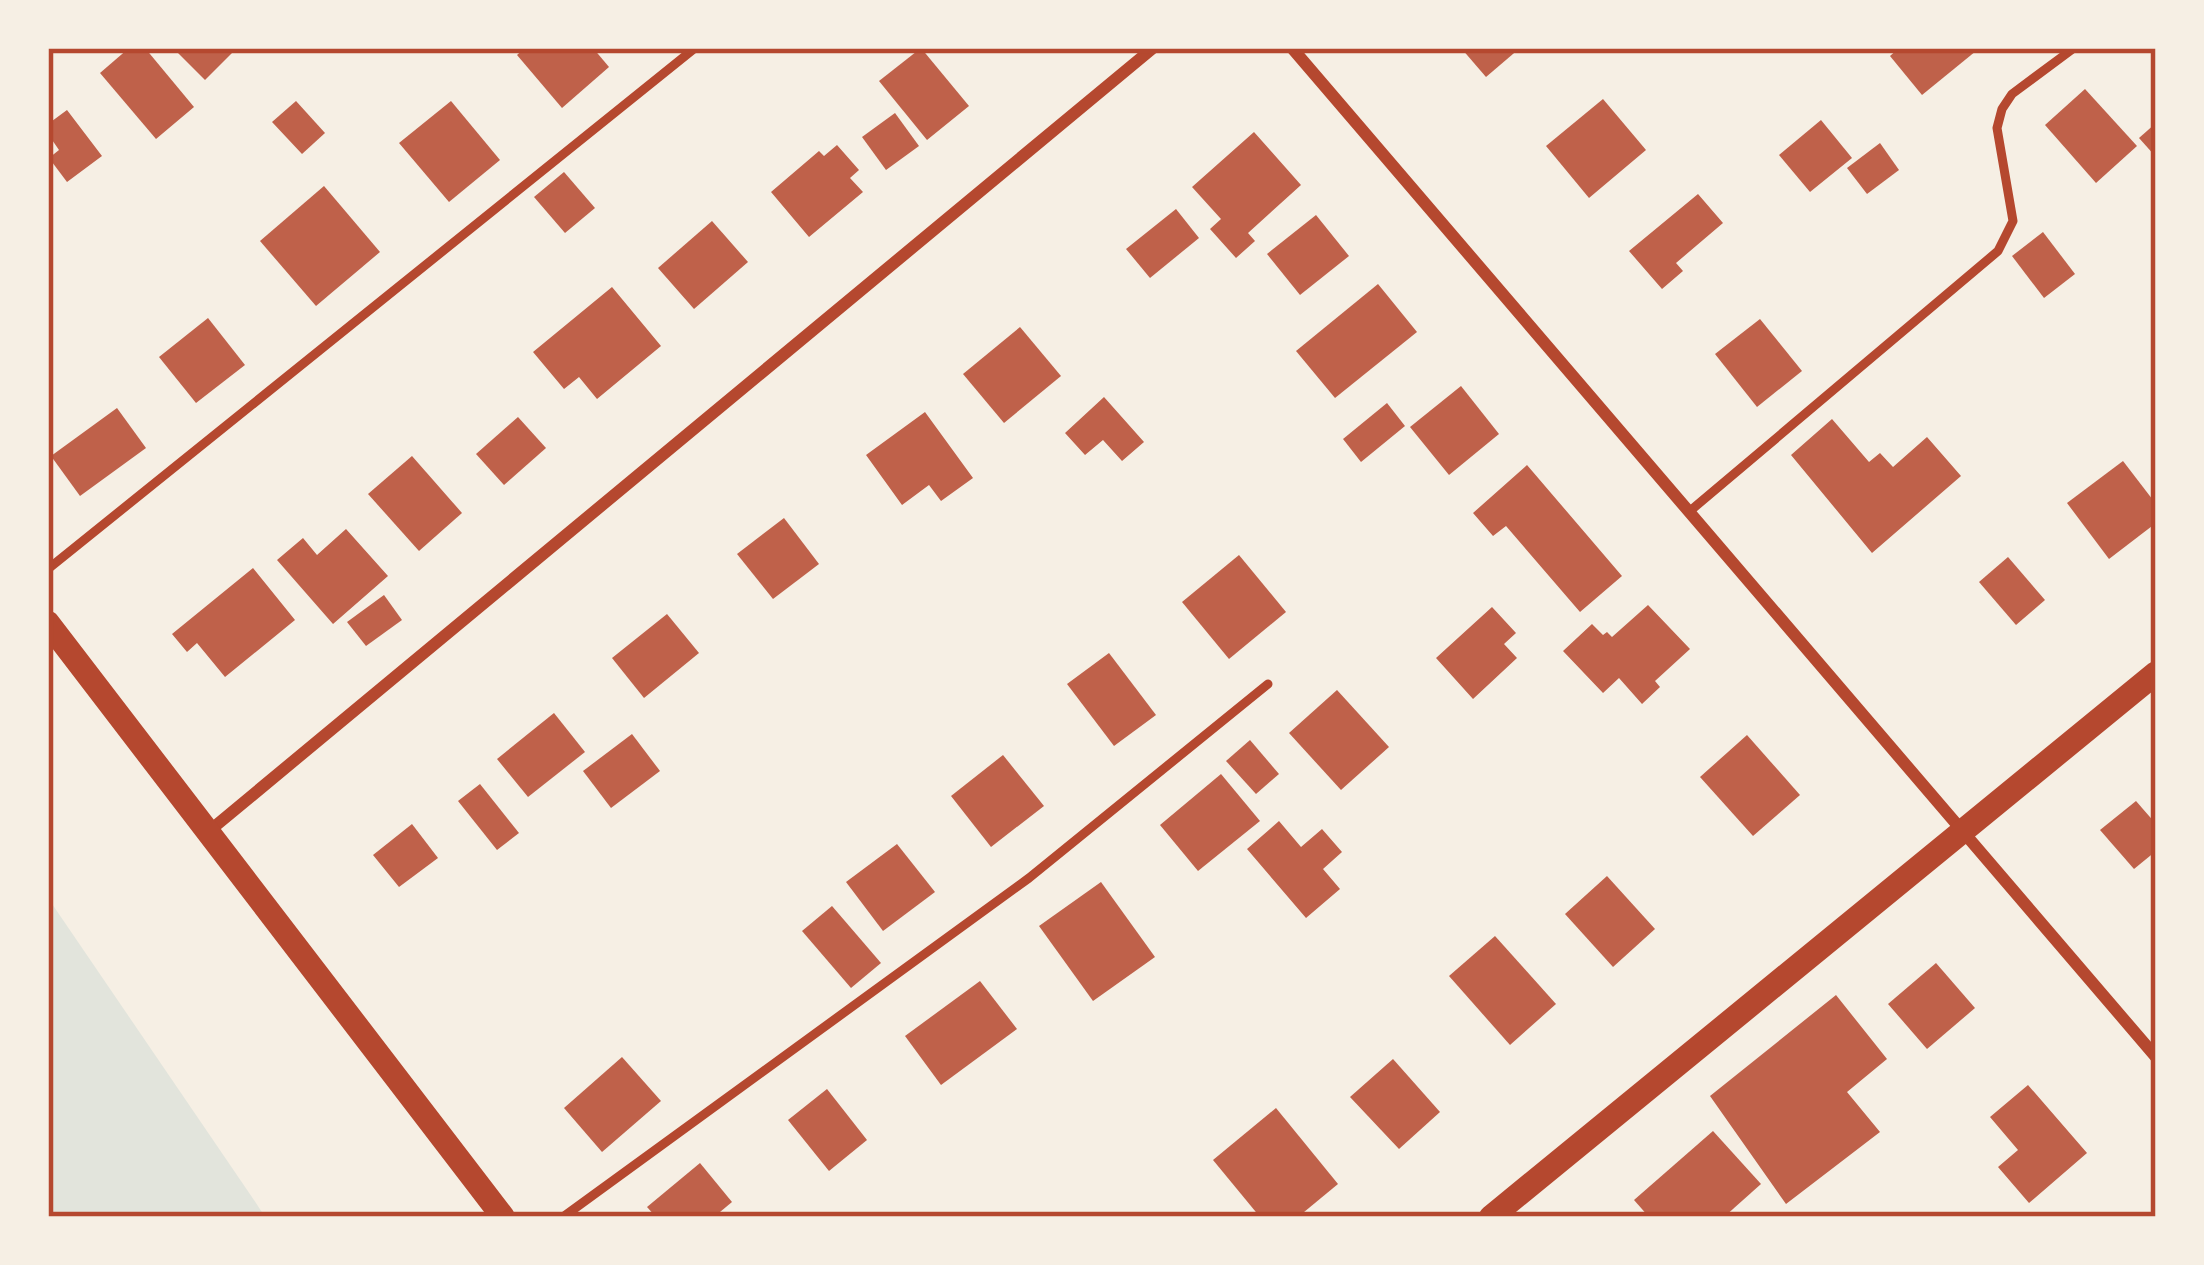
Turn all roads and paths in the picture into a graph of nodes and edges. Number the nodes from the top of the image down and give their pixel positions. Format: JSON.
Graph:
{"nodes":[{"id":1,"x":694,"y":48,"type":"edge"},
{"id":2,"x":1153,"y":48,"type":"edge"},
{"id":3,"x":1292,"y":48,"type":"edge"},
{"id":4,"x":2074,"y":48,"type":"edge"},
{"id":5,"x":1690,"y":511,"type":"junction"},
{"id":6,"x":48,"y":569,"type":"edge"},
{"id":7,"x":48,"y":623,"type":"edge"},
{"id":8,"x":2156,"y":673,"type":"edge"},
{"id":9,"x":1268,"y":684,"type":"dead end"},
{"id":10,"x":1964,"y":830,"type":"junction"},
{"id":11,"x":208,"y":832,"type":"junction"},
{"id":12,"x":2156,"y":1057,"type":"edge"},
{"id":13,"x":503,"y":1217,"type":"edge"},
{"id":14,"x":563,"y":1217,"type":"edge"},
{"id":15,"x":1491,"y":1217,"type":"edge"}],
"edges":[{"from":1,"to":6,"type":"lane"},
{"from":2,"to":11,"type":"street"},
{"from":3,"to":5,"type":"street"},
{"from":4,"to":5,"type":"lane"},
{"from":5,"to":10,"type":"street"},
{"from":7,"to":11,"type":"main road"},
{"from":8,"to":10,"type":"main road"},
{"from":9,"to":14,"type":"lane"},
{"from":10,"to":12,"type":"street"},
{"from":10,"to":15,"type":"main road"},
{"from":11,"to":13,"type":"main road"}]}
